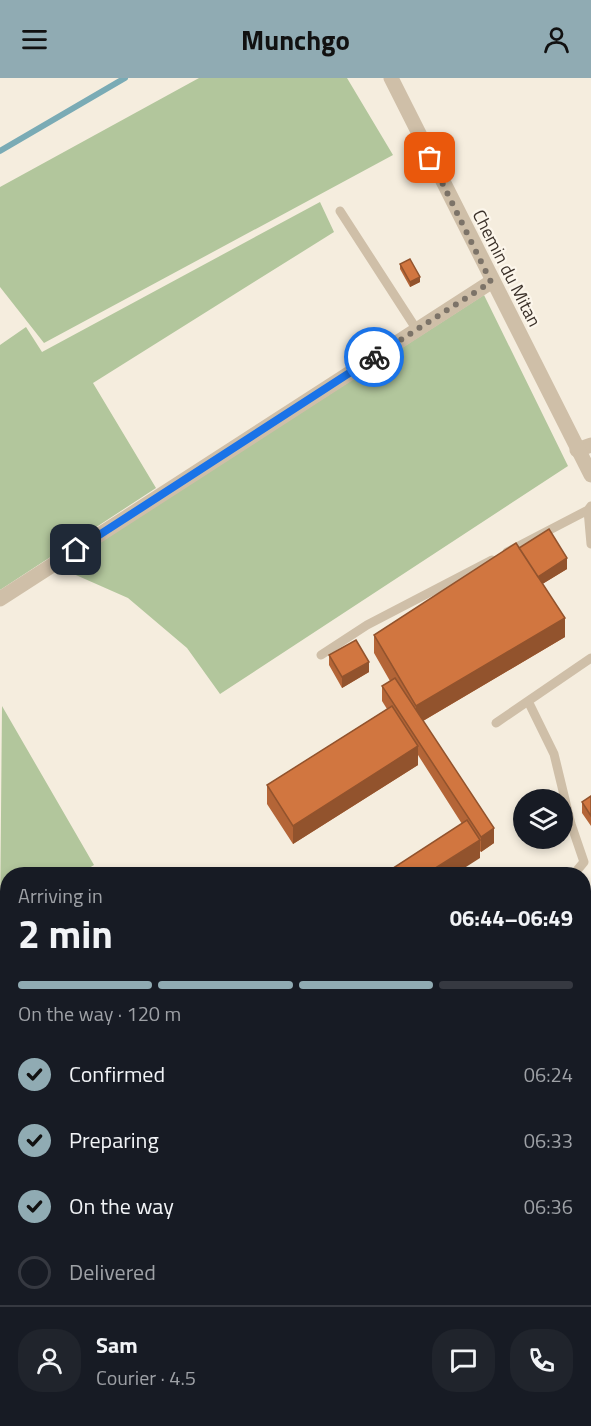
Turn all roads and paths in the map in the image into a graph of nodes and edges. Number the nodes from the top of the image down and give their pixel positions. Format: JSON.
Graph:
{"nodes":[{"id":1,"x":391,"y":78,"type":"edge"},
{"id":2,"x":340,"y":211,"type":"dead end"},
{"id":3,"x":491,"y":282,"type":"junction"},
{"id":4,"x":417,"y":330,"type":"junction"},
{"id":5,"x":584,"y":448,"type":"edge"},
{"id":6,"x":591,"y":475,"type":"edge"},
{"id":7,"x":589,"y":508,"type":"edge"},
{"id":8,"x":591,"y":544,"type":"edge"},
{"id":9,"x":0,"y":599,"type":"edge"},
{"id":10,"x":321,"y":655,"type":"dead end"},
{"id":11,"x":591,"y":658,"type":"edge"},
{"id":12,"x":528,"y":701,"type":"junction"},
{"id":13,"x":496,"y":723,"type":"dead end"},
{"id":14,"x":580,"y":867,"type":"edge"}],
"edges":[{"from":1,"to":3,"type":"street","name":"Chemin du Mitan"},
{"from":2,"to":4,"type":"lane"},
{"from":3,"to":4,"type":"street"},
{"from":3,"to":5,"type":"street","name":"Chemin du Mitan"},
{"from":4,"to":9,"type":"street"},
{"from":5,"to":6,"type":"street","name":"Chemin du Mitan"},
{"from":7,"to":8,"type":"lane"},
{"from":7,"to":10,"type":"lane"},
{"from":11,"to":12,"type":"lane"},
{"from":12,"to":13,"type":"lane"},
{"from":12,"to":14,"type":"lane"}]}
